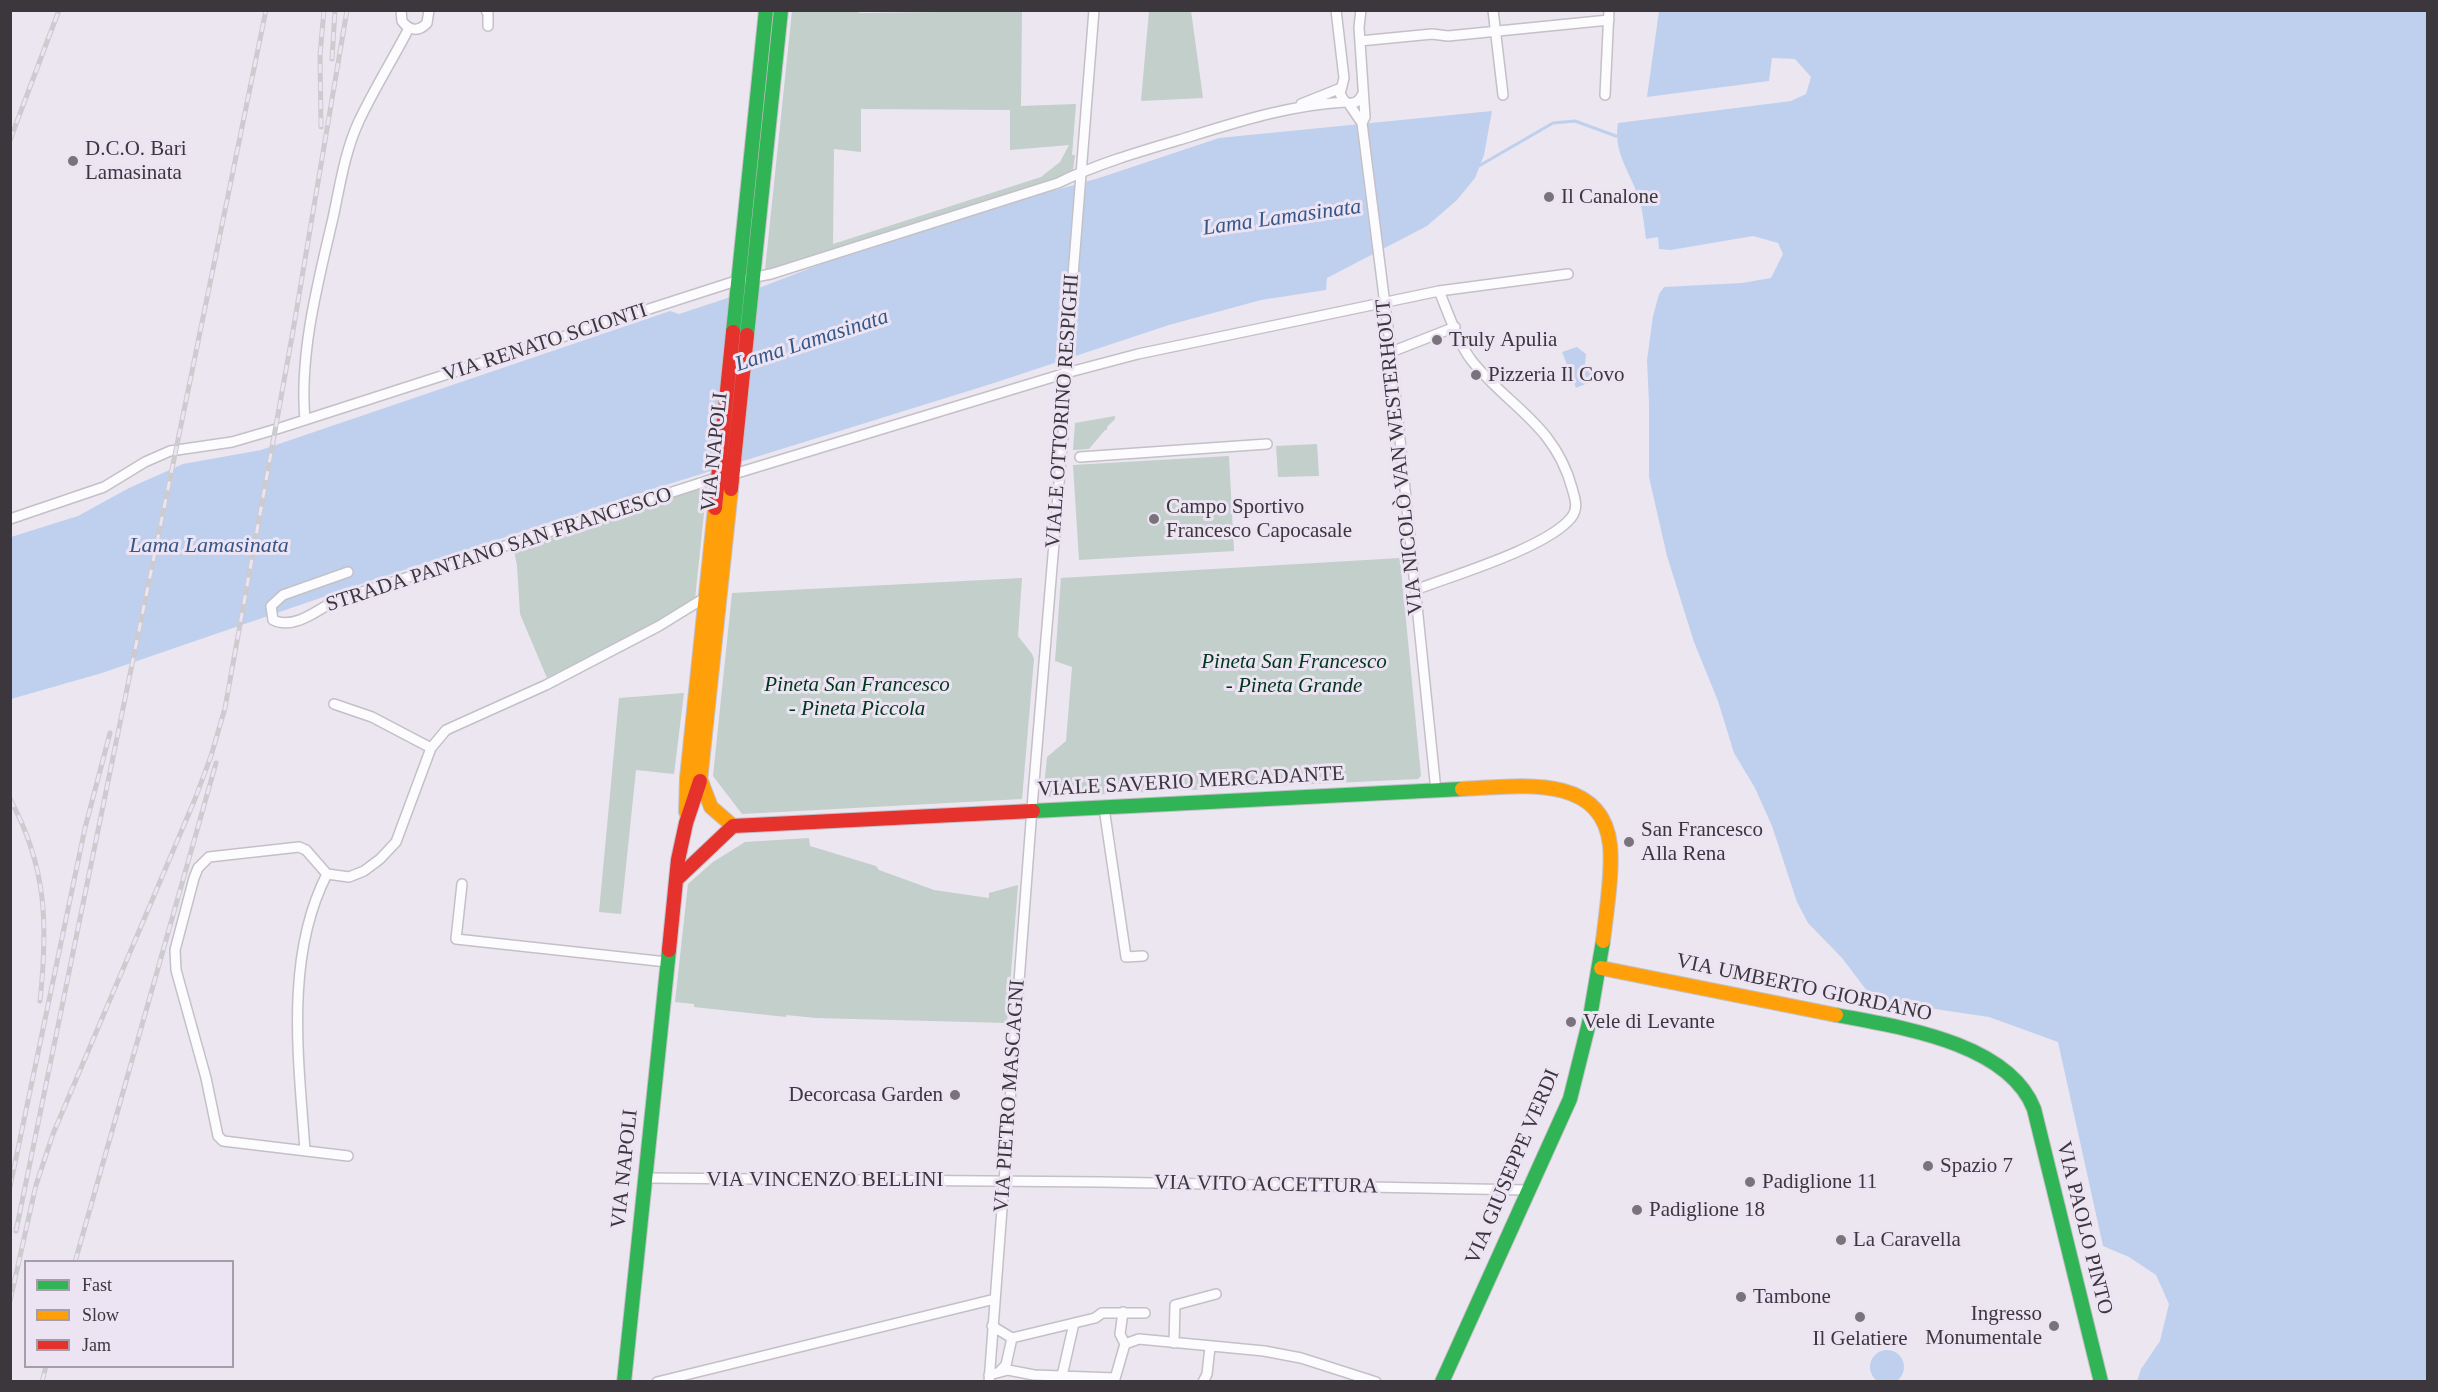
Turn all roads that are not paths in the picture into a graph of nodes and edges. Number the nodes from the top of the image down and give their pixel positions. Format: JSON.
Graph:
{"nodes":[{"id":1,"x":402,"y":10,"type":"edge"},
{"id":2,"x":486,"y":10,"type":"edge"},
{"id":3,"x":766,"y":10,"type":"edge"},
{"id":4,"x":781,"y":10,"type":"edge"},
{"id":5,"x":1094,"y":10,"type":"edge"},
{"id":6,"x":1336,"y":10,"type":"edge"},
{"id":7,"x":1361,"y":10,"type":"edge"},
{"id":8,"x":1493,"y":10,"type":"edge"},
{"id":9,"x":1592,"y":10,"type":"edge"},
{"id":10,"x":433,"y":12,"type":"edge"},
{"id":11,"x":1609,"y":15,"type":"edge"},
{"id":12,"x":1593,"y":22,"type":"junction"},
{"id":13,"x":488,"y":26,"type":"dead end"},
{"id":14,"x":409,"y":28,"type":"junction"},
{"id":15,"x":1496,"y":31,"type":"junction"},
{"id":16,"x":1360,"y":41,"type":"junction"},
{"id":17,"x":1342,"y":86,"type":"junction"},
{"id":18,"x":1362,"y":92,"type":"junction"},
{"id":19,"x":1503,"y":95,"type":"dead end"},
{"id":20,"x":1605,"y":95,"type":"dead end"},
{"id":21,"x":1347,"y":103,"type":"junction"},
{"id":22,"x":1296,"y":106,"type":"junction"},
{"id":23,"x":1362,"y":123,"type":"junction"},
{"id":24,"x":1082,"y":174,"type":"junction"},
{"id":25,"x":1568,"y":274,"type":"dead end"},
{"id":26,"x":753,"y":280,"type":"junction"},
{"id":27,"x":738,"y":284,"type":"junction"},
{"id":28,"x":1439,"y":291,"type":"junction"},
{"id":29,"x":1384,"y":299,"type":"junction"},
{"id":30,"x":1455,"y":327,"type":"junction"},
{"id":31,"x":1391,"y":352,"type":"junction"},
{"id":32,"x":1066,"y":369,"type":"junction"},
{"id":33,"x":305,"y":420,"type":"junction"},
{"id":34,"x":1267,"y":444,"type":"dead end"},
{"id":35,"x":1080,"y":457,"type":"dead end"},
{"id":36,"x":734,"y":474,"type":"junction"},
{"id":37,"x":719,"y":477,"type":"junction"},
{"id":38,"x":10,"y":519,"type":"edge"},
{"id":39,"x":348,"y":572,"type":"dead end"},
{"id":40,"x":1415,"y":590,"type":"junction"},
{"id":41,"x":706,"y":597,"type":"junction"},
{"id":42,"x":334,"y":704,"type":"dead end"},
{"id":43,"x":431,"y":748,"type":"junction"},
{"id":44,"x":701,"y":779,"type":"junction"},
{"id":45,"x":1436,"y":790,"type":"junction"},
{"id":46,"x":1104,"y":808,"type":"junction"},
{"id":47,"x":1032,"y":811,"type":"junction"},
{"id":48,"x":686,"y":823,"type":"junction"},
{"id":49,"x":732,"y":826,"type":"junction"},
{"id":50,"x":1610,"y":855,"type":"joint"},
{"id":51,"x":327,"y":874,"type":"junction"},
{"id":52,"x":676,"y":880,"type":"junction"},
{"id":53,"x":462,"y":884,"type":"dead end"},
{"id":54,"x":1143,"y":956,"type":"dead end"},
{"id":55,"x":667,"y":962,"type":"junction"},
{"id":56,"x":1601,"y":968,"type":"junction"},
{"id":57,"x":2022,"y":1087,"type":"joint"},
{"id":58,"x":304,"y":1151,"type":"junction"},
{"id":59,"x":348,"y":1156,"type":"dead end"},
{"id":60,"x":646,"y":1178,"type":"junction"},
{"id":61,"x":1004,"y":1182,"type":"junction"},
{"id":62,"x":1528,"y":1190,"type":"junction"},
{"id":63,"x":1216,"y":1294,"type":"dead end"},
{"id":64,"x":994,"y":1299,"type":"junction"},
{"id":65,"x":1123,"y":1312,"type":"junction"},
{"id":66,"x":1145,"y":1313,"type":"dead end"},
{"id":67,"x":1074,"y":1323,"type":"junction"},
{"id":68,"x":992,"y":1326,"type":"junction"},
{"id":69,"x":1012,"y":1338,"type":"junction"},
{"id":70,"x":1174,"y":1343,"type":"junction"},
{"id":71,"x":1125,"y":1344,"type":"junction"},
{"id":72,"x":1210,"y":1347,"type":"junction"},
{"id":73,"x":1000,"y":1371,"type":"junction"},
{"id":74,"x":1062,"y":1376,"type":"junction"},
{"id":75,"x":989,"y":1378,"type":"edge"},
{"id":76,"x":1035,"y":1378,"type":"edge"},
{"id":77,"x":1114,"y":1380,"type":"edge"},
{"id":78,"x":624,"y":1382,"type":"edge"},
{"id":79,"x":657,"y":1382,"type":"edge"},
{"id":80,"x":1203,"y":1382,"type":"edge"},
{"id":81,"x":1376,"y":1382,"type":"edge"},
{"id":82,"x":1442,"y":1382,"type":"edge"},
{"id":83,"x":2101,"y":1382,"type":"edge"}],
"edges":[{"from":1,"to":14,"type":"street"},
{"from":2,"to":13,"type":"street"},
{"from":3,"to":27,"type":"main road","name":"VIA NAPOLI"},
{"from":4,"to":26,"type":"main road","name":"VIA NAPOLI"},
{"from":5,"to":24,"type":"street","name":"VIALE OTTORINO RESPIGHI"},
{"from":6,"to":17,"type":"street","name":"VIA NICOLÒ VAN WESTERHOUT"},
{"from":7,"to":16,"type":"street","name":"VIA NICOLÒ VAN WESTERHOUT"},
{"from":8,"to":15,"type":"street"},
{"from":9,"to":12,"type":"street"},
{"from":10,"to":14,"type":"street"},
{"from":11,"to":12,"type":"street"},
{"from":11,"to":20,"type":"street"},
{"from":12,"to":15,"type":"street"},
{"from":14,"to":33,"type":"street"},
{"from":15,"to":16,"type":"street"},
{"from":15,"to":19,"type":"street"},
{"from":16,"to":18,"type":"street","name":"VIA NICOLÒ VAN WESTERHOUT"},
{"from":17,"to":18,"type":"street"},
{"from":17,"to":21,"type":"street","name":"VIA NICOLÒ VAN WESTERHOUT"},
{"from":17,"to":22,"type":"street"},
{"from":18,"to":21,"type":"street"},
{"from":18,"to":23,"type":"street","name":"VIA NICOLÒ VAN WESTERHOUT"},
{"from":21,"to":22,"type":"street"},
{"from":21,"to":23,"type":"street","name":"VIA NICOLÒ VAN WESTERHOUT"},
{"from":22,"to":24,"type":"street","name":"VIA RENATO SCIONTI"},
{"from":23,"to":29,"type":"street","name":"VIA NICOLÒ VAN WESTERHOUT"},
{"from":24,"to":26,"type":"street","name":"VIA RENATO SCIONTI"},
{"from":24,"to":32,"type":"street","name":"VIALE OTTORINO RESPIGHI"},
{"from":25,"to":28,"type":"street"},
{"from":26,"to":27,"type":"street","name":"VIA RENATO SCIONTI"},
{"from":26,"to":36,"type":"main road","name":"VIA NAPOLI"},
{"from":27,"to":33,"type":"street","name":"VIA RENATO SCIONTI"},
{"from":27,"to":37,"type":"main road","name":"VIA NAPOLI"},
{"from":28,"to":29,"type":"street"},
{"from":28,"to":30,"type":"street"},
{"from":29,"to":31,"type":"street","name":"VIA NICOLÒ VAN WESTERHOUT"},
{"from":29,"to":32,"type":"street"},
{"from":30,"to":31,"type":"street"},
{"from":30,"to":40,"type":"street"},
{"from":31,"to":40,"type":"street","name":"VIA NICOLÒ VAN WESTERHOUT"},
{"from":32,"to":36,"type":"street"},
{"from":32,"to":47,"type":"street","name":"VIALE OTTORINO RESPIGHI"},
{"from":33,"to":38,"type":"street","name":"VIA RENATO SCIONTI"},
{"from":34,"to":35,"type":"street"},
{"from":36,"to":44,"type":"main road","name":"VIA NAPOLI"},
{"from":37,"to":39,"type":"street","name":"STRADA PANTANO SAN FRANCESCO"},
{"from":37,"to":41,"type":"main road","name":"VIA NAPOLI"},
{"from":40,"to":45,"type":"street","name":"VIA NICOLÒ VAN WESTERHOUT"},
{"from":41,"to":43,"type":"street"},
{"from":41,"to":48,"type":"main road","name":"VIA NAPOLI"},
{"from":42,"to":43,"type":"street"},
{"from":43,"to":51,"type":"street"},
{"from":44,"to":48,"type":"main road","name":"VIA NAPOLI"},
{"from":44,"to":49,"type":"main road"},
{"from":45,"to":46,"type":"main road","name":"VIALE SAVERIO MERCADANTE"},
{"from":45,"to":50,"type":"main road","name":"VIALE SAVERIO MERCADANTE"},
{"from":46,"to":47,"type":"main road","name":"VIALE SAVERIO MERCADANTE"},
{"from":46,"to":54,"type":"street"},
{"from":47,"to":49,"type":"main road","name":"VIALE SAVERIO MERCADANTE"},
{"from":47,"to":61,"type":"street","name":"VIA PIETRO MASCAGNI"},
{"from":48,"to":52,"type":"main road","name":"VIA NAPOLI"},
{"from":49,"to":52,"type":"main road"},
{"from":50,"to":56,"type":"main road","name":"VIA GIUSEPPE VERDI"},
{"from":51,"to":58,"type":"street"},
{"from":51,"to":58,"type":"street"},
{"from":52,"to":55,"type":"main road","name":"VIA NAPOLI"},
{"from":53,"to":55,"type":"street"},
{"from":55,"to":60,"type":"main road","name":"VIA NAPOLI"},
{"from":56,"to":57,"type":"main road","name":"VIA UMBERTO GIORDANO"},
{"from":56,"to":62,"type":"main road","name":"VIA GIUSEPPE VERDI"},
{"from":57,"to":83,"type":"main road","name":"VIA PAOLO PINTO"},
{"from":58,"to":59,"type":"street"},
{"from":60,"to":61,"type":"street","name":"VIA VINCENZO BELLINI"},
{"from":60,"to":78,"type":"main road","name":"VIA NAPOLI"},
{"from":61,"to":62,"type":"street","name":"VIA VITO ACCETTURA"},
{"from":61,"to":64,"type":"street","name":"VIA PIETRO MASCAGNI"},
{"from":62,"to":82,"type":"main road","name":"VIA GIUSEPPE VERDI"},
{"from":63,"to":70,"type":"street"},
{"from":64,"to":68,"type":"street","name":"VIA PIETRO MASCAGNI"},
{"from":64,"to":79,"type":"street"},
{"from":65,"to":66,"type":"street"},
{"from":65,"to":67,"type":"street"},
{"from":65,"to":71,"type":"street"},
{"from":67,"to":69,"type":"street"},
{"from":67,"to":74,"type":"street"},
{"from":68,"to":69,"type":"street"},
{"from":68,"to":75,"type":"street","name":"VIA PIETRO MASCAGNI"},
{"from":69,"to":73,"type":"street"},
{"from":70,"to":71,"type":"street"},
{"from":70,"to":72,"type":"street"},
{"from":71,"to":77,"type":"street"},
{"from":72,"to":80,"type":"street"},
{"from":72,"to":81,"type":"street"},
{"from":73,"to":75,"type":"street"},
{"from":73,"to":76,"type":"street"},
{"from":74,"to":76,"type":"street"},
{"from":74,"to":77,"type":"street"}]}
